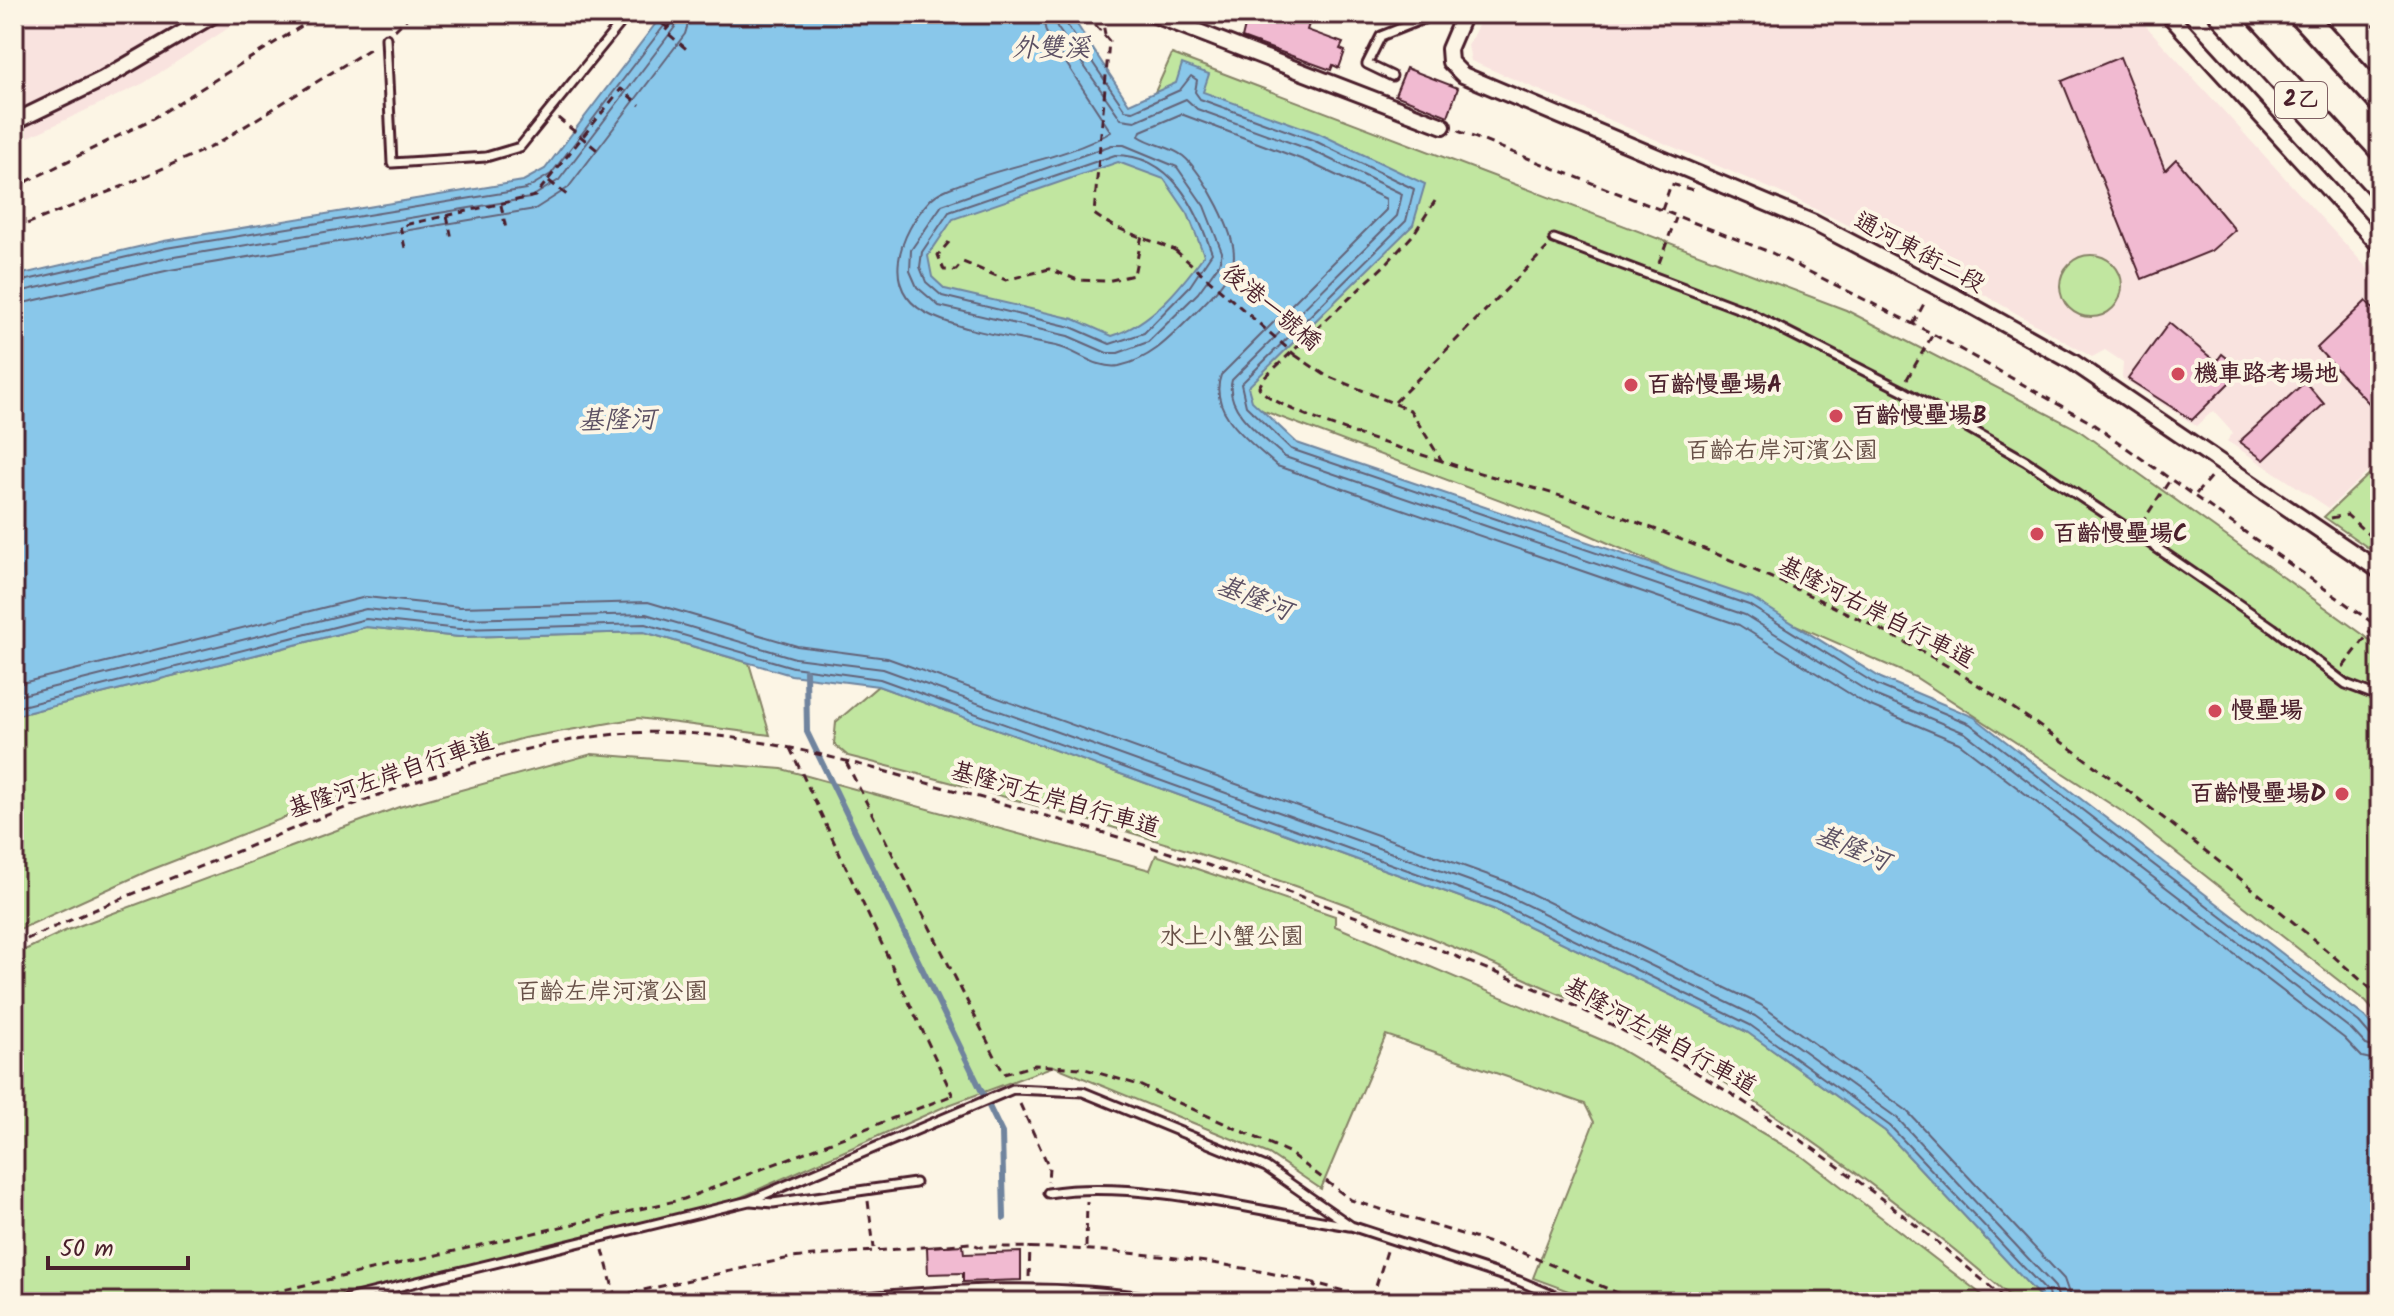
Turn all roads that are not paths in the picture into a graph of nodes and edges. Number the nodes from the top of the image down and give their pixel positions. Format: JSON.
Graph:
{"nodes":[{"id":1,"x":215,"y":14,"type":"edge"},
{"id":2,"x":1152,"y":14,"type":"edge"},
{"id":3,"x":1436,"y":14,"type":"edge"},
{"id":4,"x":1464,"y":14,"type":"edge"},
{"id":5,"x":2168,"y":14,"type":"edge"},
{"id":6,"x":2222,"y":14,"type":"edge"},
{"id":7,"x":2301,"y":14,"type":"edge"},
{"id":8,"x":619,"y":25,"type":"dead end"},
{"id":9,"x":386,"y":38,"type":"road end"},
{"id":10,"x":1392,"y":76,"type":"dead end"},
{"id":11,"x":2380,"y":100,"type":"edge"},
{"id":12,"x":14,"y":122,"type":"edge"},
{"id":13,"x":1443,"y":126,"type":"road end"},
{"id":14,"x":2380,"y":187,"type":"edge"},
{"id":15,"x":1554,"y":239,"type":"road end"},
{"id":16,"x":2380,"y":246,"type":"edge"},
{"id":17,"x":2380,"y":571,"type":"edge"},
{"id":18,"x":2380,"y":697,"type":"edge"},
{"id":19,"x":915,"y":1183,"type":"dead end"},
{"id":20,"x":1048,"y":1193,"type":"road end"},
{"id":21,"x":749,"y":1201,"type":"junction"},
{"id":22,"x":1351,"y":1226,"type":"junction"},
{"id":23,"x":1110,"y":1298,"type":"edge"},
{"id":24,"x":922,"y":1299,"type":"edge"},
{"id":25,"x":335,"y":1302,"type":"edge"},
{"id":26,"x":851,"y":1302,"type":"edge"},
{"id":27,"x":1155,"y":1302,"type":"edge"},
{"id":28,"x":1569,"y":1302,"type":"edge"}],
"edges":[{"from":1,"to":12,"type":"street"},
{"from":2,"to":13,"type":"street"},
{"from":3,"to":10,"type":"lane"},
{"from":4,"to":17,"type":"street","name":"通河東街二段"},
{"from":5,"to":16,"type":"street"},
{"from":6,"to":14,"type":"main road","number":"2乙"},
{"from":7,"to":11,"type":"main road","number":"2乙"},
{"from":8,"to":9,"type":"lane"},
{"from":15,"to":18,"type":"lane"},
{"from":19,"to":21,"type":"lane"},
{"from":20,"to":22,"type":"lane"},
{"from":21,"to":22,"type":"lane"},
{"from":21,"to":25,"type":"lane"},
{"from":22,"to":28,"type":"lane"},
{"from":23,"to":24,"type":"street"},
{"from":23,"to":27,"type":"street"},
{"from":24,"to":26,"type":"street"}]}
